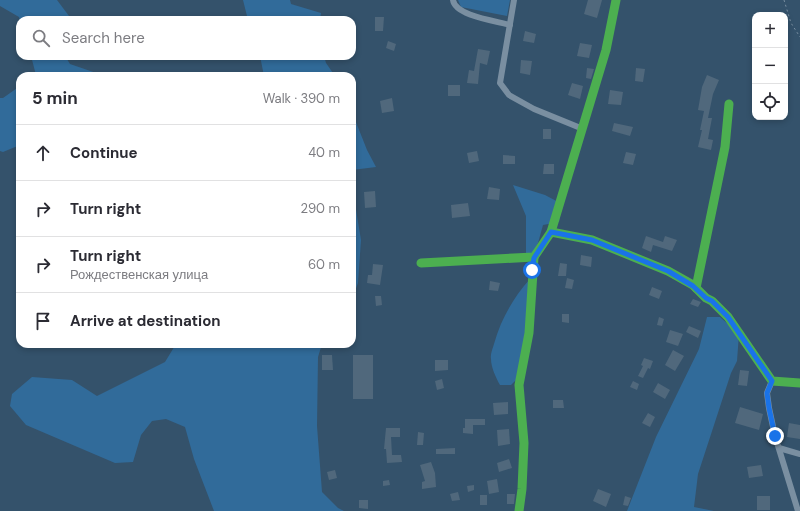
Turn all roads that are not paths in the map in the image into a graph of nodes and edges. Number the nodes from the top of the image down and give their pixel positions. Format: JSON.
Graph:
{"nodes":[{"id":1,"x":453,"y":0,"type":"edge"},
{"id":2,"x":514,"y":0,"type":"edge"},
{"id":3,"x":616,"y":0,"type":"edge"},
{"id":4,"x":510,"y":25,"type":"junction"},
{"id":5,"x":729,"y":104,"type":"dead end"},
{"id":6,"x":582,"y":129,"type":"junction"},
{"id":7,"x":551,"y":232,"type":"junction"},
{"id":8,"x":534,"y":258,"type":"junction"},
{"id":9,"x":422,"y":263,"type":"dead end"},
{"id":10,"x":696,"y":288,"type":"junction"},
{"id":11,"x":772,"y":381,"type":"junction"},
{"id":12,"x":800,"y":383,"type":"edge"},
{"id":13,"x":779,"y":448,"type":"junction"},
{"id":14,"x":800,"y":454,"type":"edge"},
{"id":15,"x":798,"y":507,"type":"edge"},
{"id":16,"x":519,"y":511,"type":"edge"}],
"edges":[{"from":1,"to":4,"type":"street"},
{"from":2,"to":4,"type":"street"},
{"from":3,"to":6,"type":"street"},
{"from":4,"to":6,"type":"street"},
{"from":5,"to":10,"type":"street"},
{"from":6,"to":7,"type":"street"},
{"from":7,"to":8,"type":"street"},
{"from":7,"to":10,"type":"street"},
{"from":8,"to":9,"type":"street"},
{"from":8,"to":16,"type":"street"},
{"from":10,"to":11,"type":"street"},
{"from":11,"to":12,"type":"street"},
{"from":11,"to":13,"type":"street"},
{"from":13,"to":14,"type":"street"},
{"from":13,"to":15,"type":"street"}]}
